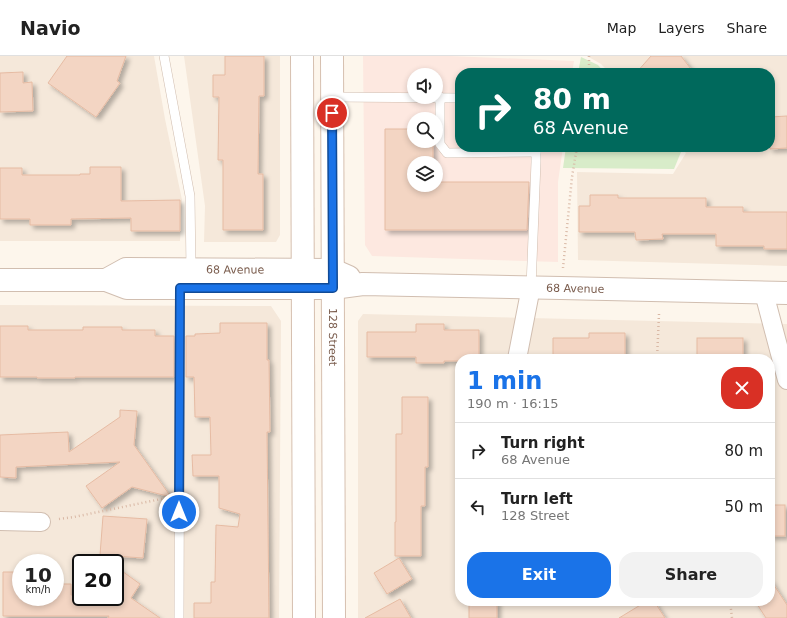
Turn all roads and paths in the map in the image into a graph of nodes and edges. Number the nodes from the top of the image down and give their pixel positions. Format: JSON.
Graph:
{"nodes":[{"id":1,"x":164,"y":56,"type":"edge"},
{"id":2,"x":302,"y":56,"type":"edge"},
{"id":3,"x":332,"y":56,"type":"edge"},
{"id":4,"x":589,"y":56,"type":"edge"},
{"id":5,"x":589,"y":68,"type":"edge"},
{"id":6,"x":332,"y":97,"type":"junction"},
{"id":7,"x":407,"y":98,"type":"edge"},
{"id":8,"x":443,"y":98,"type":"edge"},
{"id":9,"x":455,"y":98,"type":"edge"},
{"id":10,"x":440,"y":104,"type":"edge"},
{"id":11,"x":469,"y":152,"type":"edge"},
{"id":12,"x":536,"y":152,"type":"edge"},
{"id":13,"x":576,"y":152,"type":"edge"},
{"id":14,"x":563,"y":269,"type":"dead end"},
{"id":15,"x":191,"y":270,"type":"junction"},
{"id":16,"x":303,"y":279,"type":"junction"},
{"id":17,"x":333,"y":279,"type":"junction"},
{"id":18,"x":0,"y":280,"type":"edge"},
{"id":19,"x":106,"y":280,"type":"junction"},
{"id":20,"x":531,"y":287,"type":"junction"},
{"id":21,"x":180,"y":288,"type":"junction"},
{"id":22,"x":764,"y":293,"type":"junction"},
{"id":23,"x":787,"y":293,"type":"edge"},
{"id":24,"x":658,"y":314,"type":"dead end"},
{"id":25,"x":518,"y":354,"type":"edge"},
{"id":26,"x":656,"y":354,"type":"edge"},
{"id":27,"x":787,"y":380,"type":"edge"},
{"id":28,"x":179,"y":497,"type":"junction"},
{"id":29,"x":0,"y":521,"type":"edge"},
{"id":30,"x":41,"y":522,"type":"joint"},
{"id":31,"x":731,"y":606,"type":"edge"},
{"id":32,"x":179,"y":618,"type":"edge"},
{"id":33,"x":304,"y":618,"type":"edge"},
{"id":34,"x":334,"y":618,"type":"edge"},
{"id":35,"x":732,"y":618,"type":"edge"}],
"edges":[{"from":1,"to":15,"type":"lane"},
{"from":2,"to":16,"type":"main road"},
{"from":3,"to":6,"type":"main road","name":"128 Street"},
{"from":4,"to":5,"type":"path"},
{"from":6,"to":7,"type":"lane"},
{"from":6,"to":17,"type":"main road","name":"128 Street"},
{"from":8,"to":9,"type":"lane"},
{"from":10,"to":11,"type":"lane"},
{"from":12,"to":20,"type":"lane"},
{"from":13,"to":14,"type":"path"},
{"from":15,"to":16,"type":"main road","name":"68 Avenue"},
{"from":15,"to":19,"type":"main road","name":"68 Avenue"},
{"from":16,"to":17,"type":"main road","name":"68 Avenue"},
{"from":16,"to":21,"type":"main road","name":"68 Avenue"},
{"from":16,"to":33,"type":"main road"},
{"from":17,"to":20,"type":"main road","name":"68 Avenue"},
{"from":17,"to":34,"type":"main road","name":"128 Street"},
{"from":18,"to":19,"type":"main road","name":"68 Avenue"},
{"from":19,"to":21,"type":"main road","name":"68 Avenue"},
{"from":20,"to":22,"type":"main road","name":"68 Avenue"},
{"from":20,"to":25,"type":"street"},
{"from":21,"to":28,"type":"lane"},
{"from":22,"to":23,"type":"main road","name":"68 Avenue"},
{"from":22,"to":27,"type":"street"},
{"from":24,"to":26,"type":"path"},
{"from":28,"to":30,"type":"path"},
{"from":28,"to":32,"type":"lane"},
{"from":29,"to":30,"type":"street"},
{"from":31,"to":35,"type":"path"}]}
